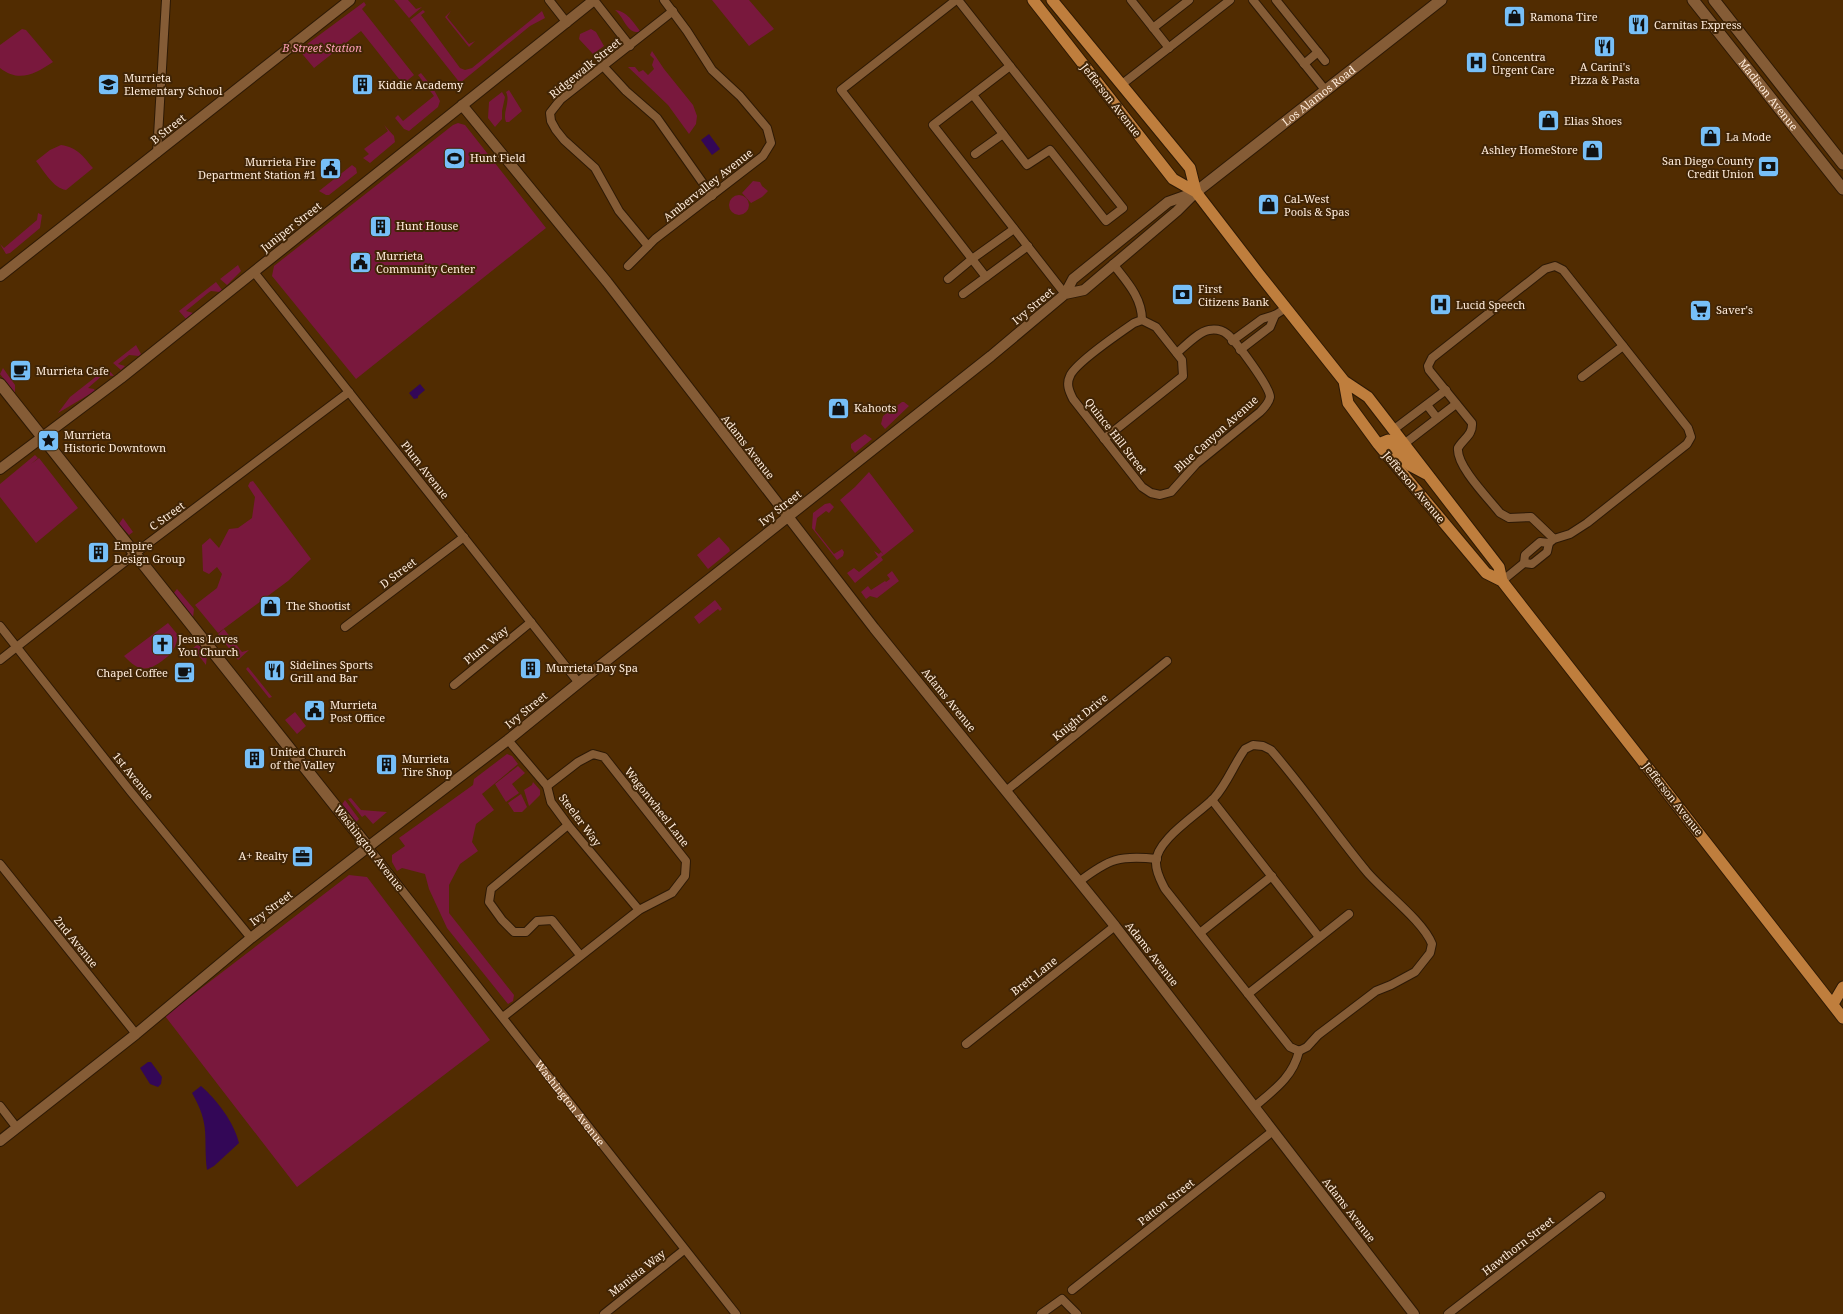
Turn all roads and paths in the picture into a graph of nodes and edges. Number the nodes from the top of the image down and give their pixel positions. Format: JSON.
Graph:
{"nodes":[{"id":1,"x":166,"y":0,"type":"edge"},
{"id":2,"x":350,"y":0,"type":"edge"},
{"id":3,"x":549,"y":0,"type":"edge"},
{"id":4,"x":594,"y":0,"type":"edge"},
{"id":5,"x":664,"y":0,"type":"edge"},
{"id":6,"x":957,"y":0,"type":"edge"},
{"id":7,"x":1033,"y":0,"type":"edge"},
{"id":8,"x":1052,"y":0,"type":"edge"},
{"id":9,"x":1131,"y":0,"type":"edge"},
{"id":10,"x":1189,"y":0,"type":"edge"},
{"id":11,"x":1230,"y":0,"type":"edge"},
{"id":12,"x":1253,"y":0,"type":"edge"},
{"id":13,"x":1276,"y":0,"type":"edge"},
{"id":14,"x":1440,"y":0,"type":"edge"},
{"id":15,"x":1693,"y":0,"type":"edge"},
{"id":16,"x":1714,"y":0,"type":"edge"},
{"id":17,"x":673,"y":11,"type":"junction"},
{"id":18,"x":567,"y":23,"type":"junction"},
{"id":19,"x":1153,"y":28,"type":"junction"},
{"id":20,"x":630,"y":46,"type":"junction"},
{"id":21,"x":1169,"y":48,"type":"junction"},
{"id":22,"x":1318,"y":52,"type":"junction"},
{"id":23,"x":1325,"y":61,"type":"dead end"},
{"id":24,"x":1304,"y":64,"type":"junction"},
{"id":25,"x":603,"y":66,"type":"junction"},
{"id":26,"x":1010,"y":66,"type":"junction"},
{"id":27,"x":1121,"y":85,"type":"junction"},
{"id":28,"x":1326,"y":91,"type":"junction"},
{"id":29,"x":973,"y":95,"type":"junction"},
{"id":30,"x":462,"y":105,"type":"junction"},
{"id":31,"x":1003,"y":134,"type":"junction"},
{"id":32,"x":157,"y":153,"type":"junction"},
{"id":33,"x":975,"y":154,"type":"dead end"},
{"id":34,"x":1843,"y":164,"type":"edge"},
{"id":35,"x":1843,"y":189,"type":"edge"},
{"id":36,"x":1196,"y":192,"type":"junction"},
{"id":37,"x":712,"y":196,"type":"junction"},
{"id":38,"x":1014,"y":229,"type":"junction"},
{"id":39,"x":648,"y":246,"type":"junction"},
{"id":40,"x":1028,"y":246,"type":"junction"},
{"id":41,"x":972,"y":259,"type":"junction"},
{"id":42,"x":1113,"y":264,"type":"junction"},
{"id":43,"x":628,"y":266,"type":"dead end"},
{"id":44,"x":254,"y":272,"type":"junction"},
{"id":45,"x":0,"y":276,"type":"edge"},
{"id":46,"x":986,"y":277,"type":"junction"},
{"id":47,"x":948,"y":279,"type":"dead end"},
{"id":48,"x":963,"y":294,"type":"dead end"},
{"id":49,"x":1065,"y":294,"type":"junction"},
{"id":50,"x":1286,"y":308,"type":"junction"},
{"id":51,"x":1275,"y":316,"type":"junction"},
{"id":52,"x":1142,"y":320,"type":"junction"},
{"id":53,"x":1232,"y":341,"type":"junction"},
{"id":54,"x":1623,"y":346,"type":"junction"},
{"id":55,"x":1240,"y":350,"type":"junction"},
{"id":56,"x":1177,"y":353,"type":"junction"},
{"id":57,"x":1582,"y":377,"type":"dead end"},
{"id":58,"x":1344,"y":382,"type":"junction"},
{"id":59,"x":0,"y":384,"type":"edge"},
{"id":60,"x":1446,"y":390,"type":"junction"},
{"id":61,"x":349,"y":392,"type":"junction"},
{"id":62,"x":1456,"y":404,"type":"junction"},
{"id":63,"x":1427,"y":405,"type":"junction"},
{"id":64,"x":1437,"y":418,"type":"junction"},
{"id":65,"x":1393,"y":430,"type":"junction"},
{"id":66,"x":42,"y":437,"type":"junction"},
{"id":67,"x":1104,"y":439,"type":"junction"},
{"id":68,"x":1378,"y":444,"type":"junction"},
{"id":69,"x":1404,"y":444,"type":"junction"},
{"id":70,"x":0,"y":469,"type":"edge"},
{"id":71,"x":1428,"y":475,"type":"junction"},
{"id":72,"x":1154,"y":494,"type":"joint"},
{"id":73,"x":788,"y":517,"type":"junction"},
{"id":74,"x":464,"y":537,"type":"junction"},
{"id":75,"x":1551,"y":541,"type":"junction"},
{"id":76,"x":135,"y":554,"type":"junction"},
{"id":77,"x":1502,"y":581,"type":"junction"},
{"id":78,"x":531,"y":622,"type":"junction"},
{"id":79,"x":0,"y":626,"type":"edge"},
{"id":80,"x":345,"y":627,"type":"dead end"},
{"id":81,"x":16,"y":647,"type":"junction"},
{"id":82,"x":0,"y":660,"type":"edge"},
{"id":83,"x":1167,"y":661,"type":"dead end"},
{"id":84,"x":579,"y":683,"type":"junction"},
{"id":85,"x":454,"y":685,"type":"dead end"},
{"id":86,"x":508,"y":740,"type":"junction"},
{"id":87,"x":547,"y":786,"type":"junction"},
{"id":88,"x":1007,"y":790,"type":"junction"},
{"id":89,"x":1212,"y":800,"type":"junction"},
{"id":90,"x":568,"y":825,"type":"junction"},
{"id":91,"x":368,"y":847,"type":"junction"},
{"id":92,"x":1157,"y":859,"type":"junction"},
{"id":93,"x":0,"y":864,"type":"edge"},
{"id":94,"x":1272,"y":876,"type":"junction"},
{"id":95,"x":1080,"y":882,"type":"junction"},
{"id":96,"x":639,"y":910,"type":"junction"},
{"id":97,"x":1349,"y":914,"type":"dead end"},
{"id":98,"x":1115,"y":926,"type":"junction"},
{"id":99,"x":1200,"y":933,"type":"junction"},
{"id":100,"x":1320,"y":937,"type":"junction"},
{"id":101,"x":251,"y":938,"type":"junction"},
{"id":102,"x":580,"y":955,"type":"junction"},
{"id":103,"x":1843,"y":987,"type":"edge"},
{"id":104,"x":1248,"y":994,"type":"junction"},
{"id":105,"x":1843,"y":999,"type":"edge"},
{"id":106,"x":1832,"y":1004,"type":"junction"},
{"id":107,"x":503,"y":1017,"type":"junction"},
{"id":108,"x":1843,"y":1018,"type":"edge"},
{"id":109,"x":136,"y":1034,"type":"junction"},
{"id":110,"x":966,"y":1044,"type":"dead end"},
{"id":111,"x":1299,"y":1051,"type":"junction"},
{"id":112,"x":0,"y":1106,"type":"edge"},
{"id":113,"x":1254,"y":1107,"type":"junction"},
{"id":114,"x":17,"y":1128,"type":"junction"},
{"id":115,"x":1273,"y":1131,"type":"junction"},
{"id":116,"x":0,"y":1141,"type":"edge"},
{"id":117,"x":1601,"y":1196,"type":"dead end"},
{"id":118,"x":684,"y":1250,"type":"junction"},
{"id":119,"x":1072,"y":1290,"type":"dead end"},
{"id":120,"x":604,"y":1314,"type":"edge"},
{"id":121,"x":736,"y":1314,"type":"edge"},
{"id":122,"x":1041,"y":1314,"type":"edge"},
{"id":123,"x":1077,"y":1314,"type":"edge"},
{"id":124,"x":1414,"y":1314,"type":"edge"},
{"id":125,"x":1448,"y":1314,"type":"edge"}],
"edges":[{"from":1,"to":32,"type":"street"},
{"from":2,"to":32,"type":"street","name":"B Street"},
{"from":3,"to":18,"type":"street"},
{"from":4,"to":18,"type":"street","name":"Juniper Street"},
{"from":4,"to":20,"type":"street"},
{"from":5,"to":17,"type":"street","name":"Ambervalley Avenue"},
{"from":6,"to":26,"type":"street"},
{"from":6,"to":41,"type":"street"},
{"from":7,"to":36,"type":"main road","name":"Jefferson Avenue"},
{"from":8,"to":27,"type":"main road","name":"Jefferson Avenue"},
{"from":9,"to":19,"type":"street"},
{"from":10,"to":19,"type":"street"},
{"from":11,"to":21,"type":"street"},
{"from":12,"to":24,"type":"street"},
{"from":13,"to":22,"type":"street"},
{"from":14,"to":28,"type":"main road","name":"Los Alamos Road"},
{"from":15,"to":35,"type":"main road","name":"Madison Avenue"},
{"from":16,"to":34,"type":"main road","name":"Madison Avenue"},
{"from":17,"to":20,"type":"street","name":"Ridgewalk Street"},
{"from":17,"to":37,"type":"street","name":"Ambervalley Avenue"},
{"from":18,"to":30,"type":"street","name":"Juniper Street"},
{"from":19,"to":21,"type":"street"},
{"from":20,"to":25,"type":"street","name":"Ridgewalk Street"},
{"from":21,"to":27,"type":"street"},
{"from":22,"to":23,"type":"street"},
{"from":22,"to":24,"type":"street"},
{"from":24,"to":28,"type":"street"},
{"from":25,"to":37,"type":"street"},
{"from":25,"to":39,"type":"street","name":"Ridgewalk Street"},
{"from":26,"to":29,"type":"street"},
{"from":26,"to":31,"type":"street"},
{"from":27,"to":36,"type":"main road","name":"Jefferson Avenue"},
{"from":28,"to":36,"type":"main road","name":"Los Alamos Road"},
{"from":29,"to":31,"type":"street"},
{"from":29,"to":38,"type":"street"},
{"from":30,"to":44,"type":"street","name":"Juniper Street"},
{"from":30,"to":73,"type":"street","name":"Adams Avenue"},
{"from":31,"to":33,"type":"street"},
{"from":32,"to":45,"type":"street","name":"B Street"},
{"from":36,"to":42,"type":"street","name":"Ivy Street"},
{"from":36,"to":49,"type":"street","name":"Ivy Street"},
{"from":36,"to":50,"type":"main road","name":"Jefferson Avenue"},
{"from":37,"to":39,"type":"street","name":"Ambervalley Avenue"},
{"from":38,"to":40,"type":"street"},
{"from":38,"to":41,"type":"street"},
{"from":39,"to":43,"type":"street","name":"Ambervalley Avenue"},
{"from":40,"to":46,"type":"street"},
{"from":40,"to":49,"type":"street"},
{"from":41,"to":46,"type":"street"},
{"from":41,"to":47,"type":"street"},
{"from":42,"to":49,"type":"street","name":"Ivy Street"},
{"from":42,"to":52,"type":"street"},
{"from":44,"to":61,"type":"street","name":"Plum Avenue"},
{"from":44,"to":66,"type":"street","name":"Juniper Street"},
{"from":46,"to":48,"type":"street"},
{"from":49,"to":73,"type":"street","name":"Ivy Street"},
{"from":50,"to":51,"type":"street"},
{"from":50,"to":58,"type":"main road","name":"Jefferson Avenue"},
{"from":51,"to":53,"type":"street"},
{"from":51,"to":55,"type":"street"},
{"from":52,"to":56,"type":"street"},
{"from":52,"to":67,"type":"street","name":"Quince Hill Street"},
{"from":53,"to":55,"type":"street"},
{"from":53,"to":56,"type":"street"},
{"from":54,"to":57,"type":"street"},
{"from":54,"to":60,"type":"street"},
{"from":54,"to":75,"type":"street"},
{"from":55,"to":72,"type":"street","name":"Blue Canyon Avenue"},
{"from":56,"to":67,"type":"street"},
{"from":58,"to":65,"type":"main road","name":"Jefferson Avenue"},
{"from":58,"to":68,"type":"main road","name":"Jefferson Avenue"},
{"from":59,"to":66,"type":"main road","name":"Washington Avenue"},
{"from":60,"to":62,"type":"street"},
{"from":60,"to":63,"type":"street"},
{"from":61,"to":74,"type":"street","name":"Plum Avenue"},
{"from":61,"to":76,"type":"street","name":"C Street"},
{"from":62,"to":64,"type":"street"},
{"from":62,"to":75,"type":"street"},
{"from":63,"to":64,"type":"street"},
{"from":63,"to":65,"type":"street"},
{"from":64,"to":69,"type":"street"},
{"from":65,"to":69,"type":"main road","name":"Jefferson Avenue"},
{"from":66,"to":70,"type":"street","name":"Juniper Street"},
{"from":66,"to":76,"type":"main road","name":"Washington Avenue"},
{"from":67,"to":72,"type":"street","name":"Quince Hill Street"},
{"from":68,"to":71,"type":"main road"},
{"from":68,"to":77,"type":"main road","name":"Jefferson Avenue"},
{"from":69,"to":71,"type":"main road","name":"Jefferson Avenue"},
{"from":71,"to":77,"type":"main road","name":"Jefferson Avenue"},
{"from":73,"to":84,"type":"street","name":"Ivy Street"},
{"from":73,"to":88,"type":"street","name":"Adams Avenue"},
{"from":74,"to":78,"type":"street","name":"Plum Avenue"},
{"from":74,"to":80,"type":"street","name":"D Street"},
{"from":75,"to":77,"type":"street"},
{"from":76,"to":81,"type":"street","name":"C Street"},
{"from":76,"to":91,"type":"main road","name":"Washington Avenue"},
{"from":77,"to":106,"type":"main road","name":"Jefferson Avenue"},
{"from":78,"to":84,"type":"street","name":"Plum Avenue"},
{"from":78,"to":85,"type":"street","name":"Plum Way"},
{"from":79,"to":81,"type":"street","name":"1st Avenue"},
{"from":81,"to":82,"type":"street","name":"C Street"},
{"from":81,"to":101,"type":"street","name":"1st Avenue"},
{"from":83,"to":88,"type":"street","name":"Knight Drive"},
{"from":84,"to":86,"type":"street","name":"Ivy Street"},
{"from":86,"to":87,"type":"street","name":"Steeler Way"},
{"from":86,"to":91,"type":"street","name":"Ivy Street"},
{"from":87,"to":90,"type":"street","name":"Steeler Way"},
{"from":87,"to":96,"type":"street","name":"Wagonwheel Lane"},
{"from":88,"to":95,"type":"street","name":"Adams Avenue"},
{"from":89,"to":92,"type":"street"},
{"from":89,"to":94,"type":"street"},
{"from":89,"to":111,"type":"street"},
{"from":90,"to":96,"type":"street","name":"Steeler Way"},
{"from":90,"to":102,"type":"street"},
{"from":91,"to":101,"type":"street","name":"Ivy Street"},
{"from":91,"to":107,"type":"street","name":"Washington Avenue"},
{"from":92,"to":95,"type":"street"},
{"from":92,"to":99,"type":"street"},
{"from":93,"to":109,"type":"street","name":"2nd Avenue"},
{"from":94,"to":99,"type":"street"},
{"from":94,"to":100,"type":"street"},
{"from":95,"to":98,"type":"street","name":"Adams Avenue"},
{"from":96,"to":102,"type":"street","name":"Wagonwheel Lane"},
{"from":97,"to":100,"type":"street"},
{"from":98,"to":110,"type":"street","name":"Brett Lane"},
{"from":98,"to":113,"type":"street","name":"Adams Avenue"},
{"from":99,"to":104,"type":"street"},
{"from":100,"to":104,"type":"street"},
{"from":101,"to":109,"type":"street","name":"Ivy Street"},
{"from":102,"to":107,"type":"street","name":"Wagonwheel Lane"},
{"from":103,"to":106,"type":"main road"},
{"from":104,"to":111,"type":"street"},
{"from":105,"to":106,"type":"main road"},
{"from":106,"to":108,"type":"main road","name":"Jefferson Avenue"},
{"from":107,"to":118,"type":"street","name":"Washington Avenue"},
{"from":109,"to":114,"type":"street","name":"Ivy Street"},
{"from":111,"to":113,"type":"street"},
{"from":112,"to":114,"type":"street"},
{"from":113,"to":115,"type":"street","name":"Adams Avenue"},
{"from":114,"to":116,"type":"street","name":"Ivy Street"},
{"from":115,"to":119,"type":"street","name":"Patton Street"},
{"from":115,"to":124,"type":"street","name":"Adams Avenue"},
{"from":117,"to":125,"type":"street","name":"Hawthorn Street"},
{"from":118,"to":120,"type":"street","name":"Manista Way"},
{"from":118,"to":121,"type":"street","name":"Washington Avenue"},
{"from":122,"to":123,"type":"street"}]}
